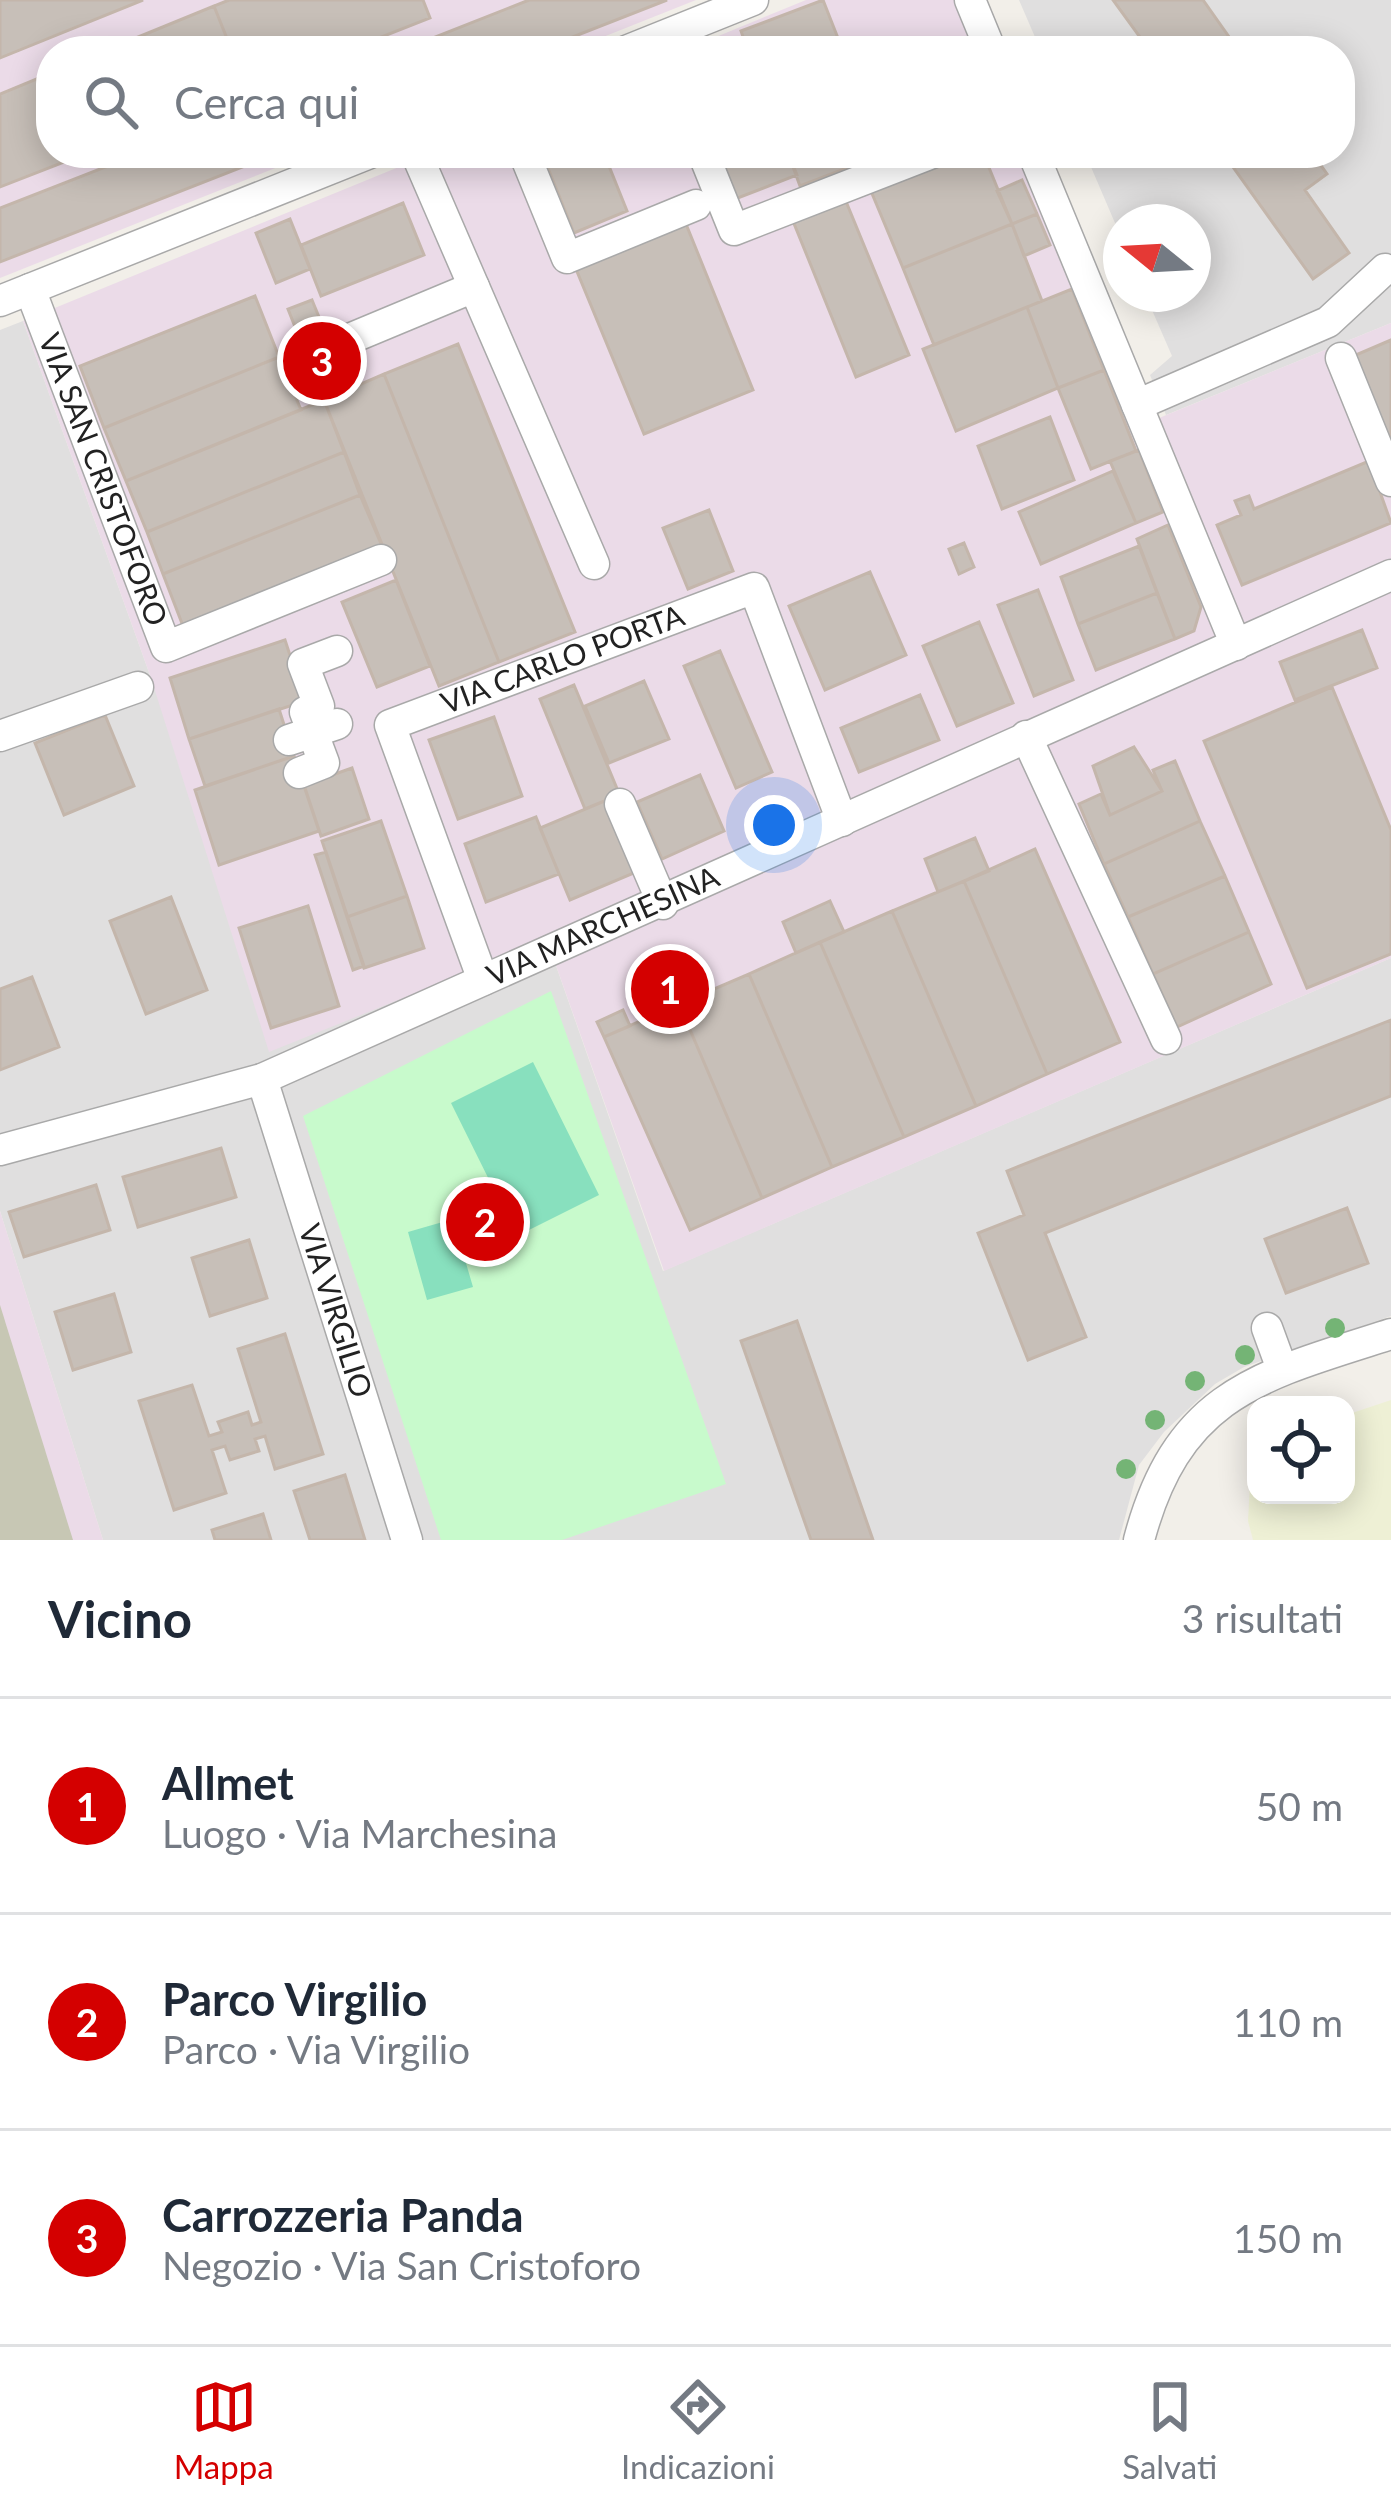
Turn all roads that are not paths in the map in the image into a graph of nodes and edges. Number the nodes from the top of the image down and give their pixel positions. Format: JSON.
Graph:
{"nodes":[{"id":1,"x":753,"y":0,"type":"edge"},
{"id":2,"x":970,"y":0,"type":"edge"},
{"id":3,"x":678,"y":36,"type":"edge"},
{"id":4,"x":985,"y":36,"type":"edge"},
{"id":5,"x":332,"y":168,"type":"edge"},
{"id":6,"x":422,"y":168,"type":"edge"},
{"id":7,"x":530,"y":168,"type":"edge"},
{"id":8,"x":709,"y":168,"type":"edge"},
{"id":9,"x":893,"y":168,"type":"edge"},
{"id":10,"x":1039,"y":168,"type":"edge"},
{"id":11,"x":696,"y":205,"type":"dead end"},
{"id":12,"x":1385,"y":269,"type":"dead end"},
{"id":13,"x":474,"y":287,"type":"junction"},
{"id":14,"x":29,"y":289,"type":"junction"},
{"id":15,"x":0,"y":301,"type":"edge"},
{"id":16,"x":342,"y":342,"type":"dead end"},
{"id":17,"x":1341,"y":358,"type":"dead end"},
{"id":18,"x":1137,"y":405,"type":"junction"},
{"id":19,"x":1391,"y":482,"type":"edge"},
{"id":20,"x":381,"y":560,"type":"dead end"},
{"id":21,"x":594,"y":565,"type":"dead end"},
{"id":22,"x":1391,"y":575,"type":"edge"},
{"id":23,"x":1236,"y":645,"type":"junction"},
{"id":24,"x":337,"y":651,"type":"dead end"},
{"id":25,"x":138,"y":687,"type":"dead end"},
{"id":26,"x":0,"y":736,"type":"edge"},
{"id":27,"x":1026,"y":736,"type":"junction"},
{"id":28,"x":299,"y":772,"type":"dead end"},
{"id":29,"x":620,"y":804,"type":"dead end"},
{"id":30,"x":842,"y":821,"type":"junction"},
{"id":31,"x":663,"y":904,"type":"junction"},
{"id":32,"x":483,"y":980,"type":"junction"},
{"id":33,"x":1166,"y":1039,"type":"dead end"},
{"id":34,"x":262,"y":1079,"type":"junction"},
{"id":35,"x":0,"y":1150,"type":"edge"},
{"id":36,"x":1267,"y":1328,"type":"dead end"},
{"id":37,"x":1391,"y":1334,"type":"edge"},
{"id":38,"x":1282,"y":1369,"type":"junction"},
{"id":39,"x":407,"y":1540,"type":"edge"},
{"id":40,"x":1139,"y":1540,"type":"edge"}],
"edges":[{"from":1,"to":3,"type":"street"},
{"from":2,"to":4,"type":"street"},
{"from":5,"to":14,"type":"street"},
{"from":6,"to":13,"type":"street"},
{"from":7,"to":11,"type":"street"},
{"from":8,"to":9,"type":"street"},
{"from":10,"to":18,"type":"street"},
{"from":12,"to":18,"type":"street"},
{"from":13,"to":16,"type":"street"},
{"from":13,"to":21,"type":"street"},
{"from":14,"to":15,"type":"street"},
{"from":14,"to":20,"type":"street","name":"VIA SAN CRISTOFORO"},
{"from":17,"to":19,"type":"street"},
{"from":18,"to":23,"type":"street"},
{"from":22,"to":23,"type":"street","name":"VIA MARCHESINA"},
{"from":23,"to":27,"type":"street","name":"VIA MARCHESINA"},
{"from":24,"to":28,"type":"street"},
{"from":25,"to":26,"type":"street"},
{"from":27,"to":30,"type":"street","name":"VIA MARCHESINA"},
{"from":27,"to":33,"type":"street"},
{"from":29,"to":31,"type":"street"},
{"from":30,"to":31,"type":"street","name":"VIA MARCHESINA"},
{"from":30,"to":32,"type":"street","name":"VIA CARLO PORTA"},
{"from":31,"to":32,"type":"street","name":"VIA MARCHESINA"},
{"from":32,"to":34,"type":"street","name":"VIA MARCHESINA"},
{"from":34,"to":35,"type":"street","name":"VIA MARCHESINA"},
{"from":34,"to":39,"type":"street","name":"VIA VIRGILIO"},
{"from":36,"to":38,"type":"street"},
{"from":37,"to":38,"type":"street"},
{"from":38,"to":40,"type":"street"}]}
